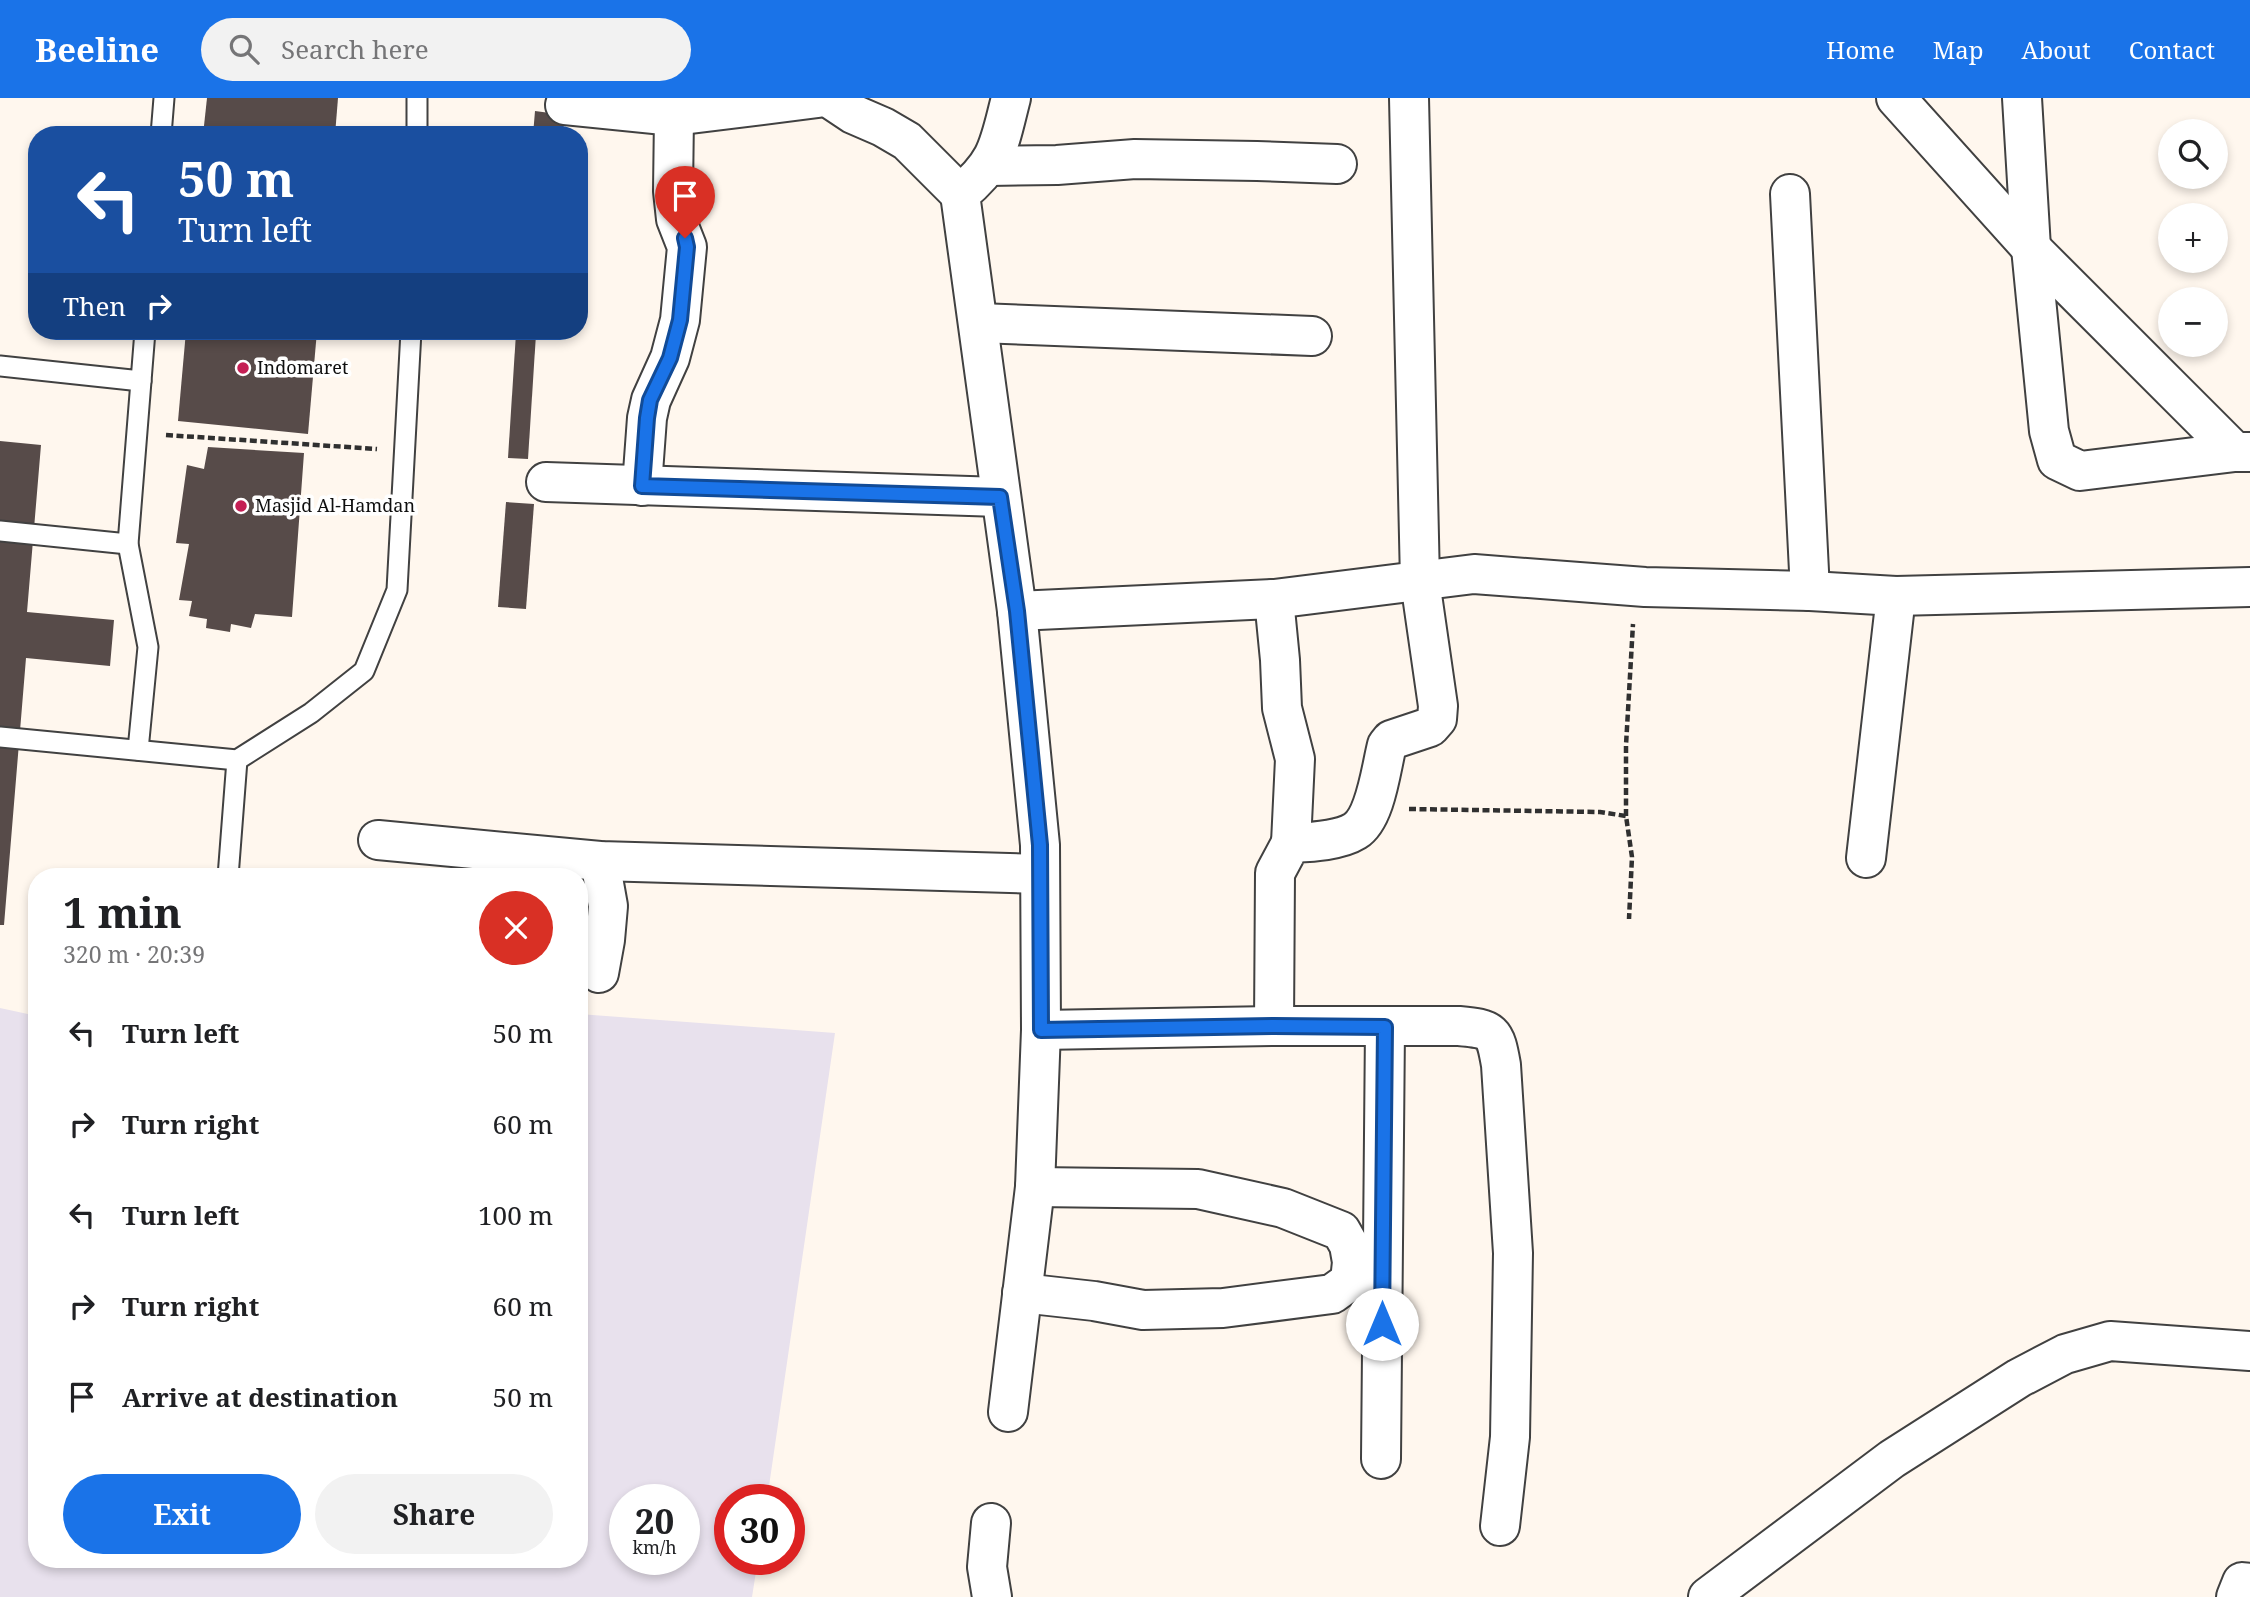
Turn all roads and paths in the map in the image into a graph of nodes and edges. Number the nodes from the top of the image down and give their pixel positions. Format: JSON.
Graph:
{"nodes":[{"id":1,"x":164,"y":98,"type":"edge"},
{"id":2,"x":417,"y":98,"type":"edge"},
{"id":3,"x":818,"y":98,"type":"edge"},
{"id":4,"x":829,"y":98,"type":"edge"},
{"id":5,"x":1011,"y":98,"type":"edge"},
{"id":6,"x":1409,"y":98,"type":"edge"},
{"id":7,"x":1896,"y":98,"type":"edge"},
{"id":8,"x":2022,"y":98,"type":"edge"},
{"id":9,"x":565,"y":105,"type":"dead end"},
{"id":10,"x":674,"y":116,"type":"junction"},
{"id":11,"x":162,"y":126,"type":"edge"},
{"id":12,"x":417,"y":126,"type":"edge"},
{"id":13,"x":1336,"y":164,"type":"dead end"},
{"id":14,"x":989,"y":166,"type":"junction"},
{"id":15,"x":960,"y":194,"type":"junction"},
{"id":16,"x":1790,"y":194,"type":"dead end"},
{"id":17,"x":2031,"y":248,"type":"junction"},
{"id":18,"x":979,"y":323,"type":"junction"},
{"id":19,"x":1312,"y":336,"type":"dead end"},
{"id":20,"x":144,"y":340,"type":"edge"},
{"id":21,"x":411,"y":340,"type":"edge"},
{"id":22,"x":0,"y":366,"type":"edge"},
{"id":23,"x":141,"y":381,"type":"junction"},
{"id":24,"x":137,"y":433,"type":"junction"},
{"id":25,"x":405,"y":451,"type":"junction"},
{"id":26,"x":2243,"y":452,"type":"edge"},
{"id":27,"x":546,"y":482,"type":"dead end"},
{"id":28,"x":642,"y":486,"type":"junction"},
{"id":29,"x":1000,"y":497,"type":"junction"},
{"id":30,"x":0,"y":531,"type":"edge"},
{"id":31,"x":128,"y":544,"type":"junction"},
{"id":32,"x":1420,"y":581,"type":"junction"},
{"id":33,"x":1645,"y":587,"type":"junction"},
{"id":34,"x":2250,"y":587,"type":"edge"},
{"id":35,"x":1810,"y":591,"type":"junction"},
{"id":36,"x":1896,"y":596,"type":"junction"},
{"id":37,"x":1273,"y":599,"type":"junction"},
{"id":38,"x":1017,"y":611,"type":"junction"},
{"id":39,"x":0,"y":737,"type":"edge"},
{"id":40,"x":138,"y":750,"type":"junction"},
{"id":41,"x":237,"y":760,"type":"junction"},
{"id":42,"x":1370,"y":808,"type":"junction"},
{"id":43,"x":1626,"y":816,"type":"junction"},
{"id":44,"x":378,"y":840,"type":"dead end"},
{"id":45,"x":1291,"y":843,"type":"junction"},
{"id":46,"x":1866,"y":858,"type":"dead end"},
{"id":47,"x":600,"y":861,"type":"junction"},
{"id":48,"x":229,"y":868,"type":"edge"},
{"id":49,"x":1040,"y":874,"type":"junction"},
{"id":50,"x":1629,"y":919,"type":"dead end"},
{"id":51,"x":598,"y":974,"type":"dead end"},
{"id":52,"x":1274,"y":1026,"type":"junction"},
{"id":53,"x":1385,"y":1027,"type":"junction"},
{"id":54,"x":1041,"y":1030,"type":"junction"},
{"id":55,"x":1035,"y":1187,"type":"junction"},
{"id":56,"x":1022,"y":1293,"type":"junction"},
{"id":57,"x":2250,"y":1351,"type":"edge"},
{"id":58,"x":1008,"y":1412,"type":"dead end"},
{"id":59,"x":1381,"y":1459,"type":"dead end"},
{"id":60,"x":991,"y":1523,"type":"dead end"},
{"id":61,"x":1500,"y":1527,"type":"dead end"},
{"id":62,"x":2250,"y":1583,"type":"edge"},
{"id":63,"x":992,"y":1597,"type":"edge"},
{"id":64,"x":1707,"y":1597,"type":"edge"},
{"id":65,"x":2236,"y":1597,"type":"edge"}],
"edges":[{"from":1,"to":11,"type":"lane"},
{"from":2,"to":12,"type":"lane"},
{"from":3,"to":10,"type":"street"},
{"from":4,"to":15,"type":"street"},
{"from":5,"to":14,"type":"street"},
{"from":6,"to":32,"type":"street"},
{"from":7,"to":17,"type":"street"},
{"from":8,"to":17,"type":"street"},
{"from":9,"to":10,"type":"street"},
{"from":10,"to":28,"type":"street"},
{"from":13,"to":14,"type":"street"},
{"from":14,"to":15,"type":"street"},
{"from":15,"to":18,"type":"street"},
{"from":16,"to":35,"type":"street"},
{"from":17,"to":26,"type":"street"},
{"from":17,"to":26,"type":"street"},
{"from":18,"to":19,"type":"street"},
{"from":18,"to":29,"type":"street"},
{"from":20,"to":23,"type":"lane"},
{"from":21,"to":25,"type":"lane"},
{"from":22,"to":23,"type":"lane"},
{"from":23,"to":24,"type":"lane"},
{"from":24,"to":25,"type":"path"},
{"from":24,"to":31,"type":"lane"},
{"from":25,"to":41,"type":"lane"},
{"from":27,"to":28,"type":"street"},
{"from":28,"to":29,"type":"street"},
{"from":29,"to":38,"type":"street"},
{"from":30,"to":31,"type":"lane"},
{"from":31,"to":40,"type":"lane"},
{"from":32,"to":33,"type":"street"},
{"from":32,"to":37,"type":"street"},
{"from":32,"to":42,"type":"street"},
{"from":33,"to":35,"type":"street"},
{"from":33,"to":43,"type":"path"},
{"from":34,"to":36,"type":"street"},
{"from":35,"to":36,"type":"street"},
{"from":36,"to":46,"type":"street"},
{"from":37,"to":38,"type":"street"},
{"from":37,"to":45,"type":"street"},
{"from":38,"to":49,"type":"street"},
{"from":39,"to":40,"type":"lane"},
{"from":40,"to":41,"type":"lane"},
{"from":41,"to":48,"type":"lane"},
{"from":42,"to":43,"type":"path"},
{"from":42,"to":45,"type":"street"},
{"from":43,"to":50,"type":"path"},
{"from":44,"to":47,"type":"street"},
{"from":45,"to":52,"type":"street"},
{"from":47,"to":49,"type":"street"},
{"from":47,"to":51,"type":"street"},
{"from":49,"to":54,"type":"street"},
{"from":52,"to":53,"type":"street"},
{"from":52,"to":54,"type":"street"},
{"from":53,"to":59,"type":"street"},
{"from":53,"to":61,"type":"street"},
{"from":54,"to":55,"type":"street"},
{"from":55,"to":56,"type":"street"},
{"from":55,"to":56,"type":"street"},
{"from":56,"to":58,"type":"street"},
{"from":57,"to":64,"type":"street"},
{"from":60,"to":63,"type":"street"},
{"from":62,"to":65,"type":"street"}]}
